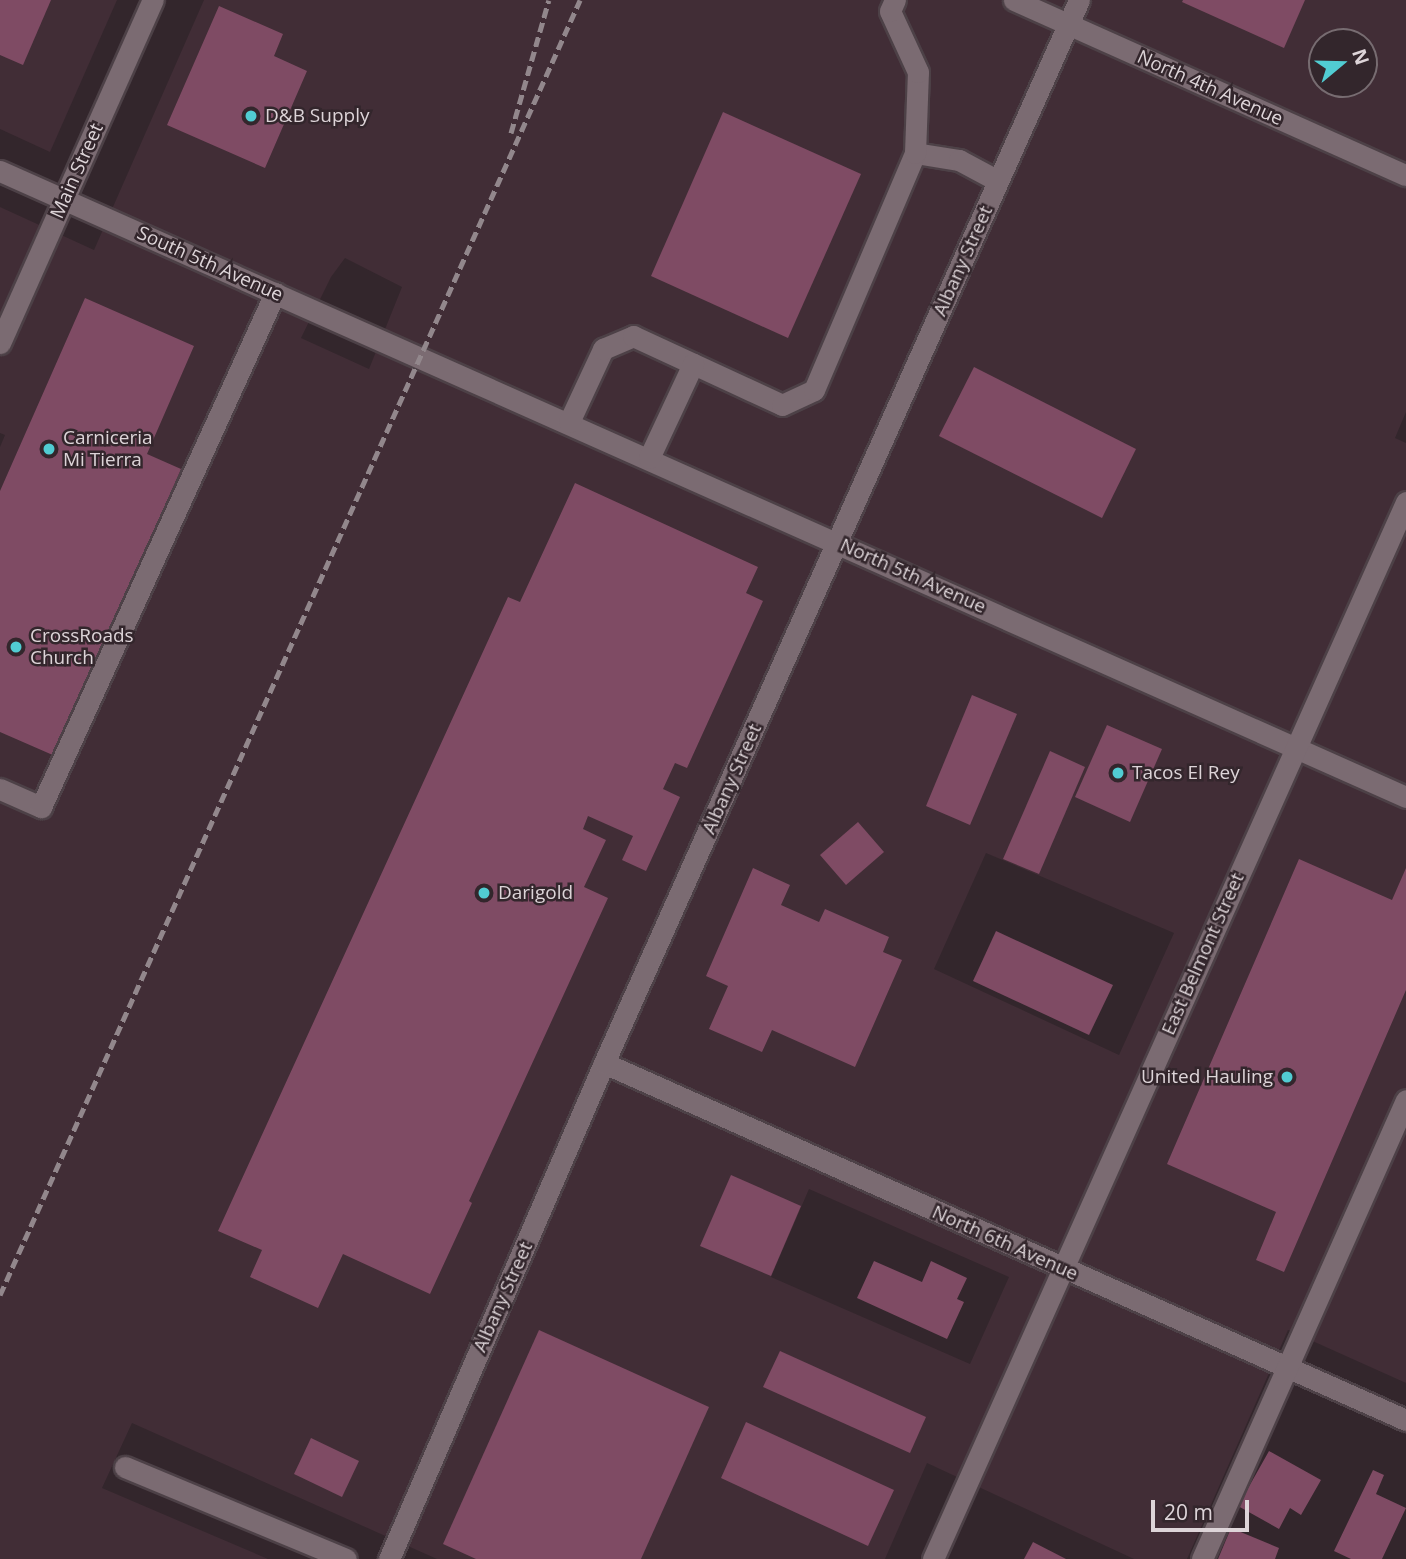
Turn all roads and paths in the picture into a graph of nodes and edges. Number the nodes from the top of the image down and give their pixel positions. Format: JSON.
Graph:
{"nodes":[{"id":1,"x":153,"y":0,"type":"edge"},
{"id":2,"x":895,"y":0,"type":"edge"},
{"id":3,"x":1014,"y":0,"type":"edge"},
{"id":4,"x":1079,"y":0,"type":"edge"},
{"id":5,"x":1067,"y":24,"type":"junction"},
{"id":6,"x":915,"y":153,"type":"junction"},
{"id":7,"x":0,"y":171,"type":"edge"},
{"id":8,"x":1406,"y":175,"type":"edge"},
{"id":9,"x":998,"y":181,"type":"junction"},
{"id":10,"x":64,"y":200,"type":"junction"},
{"id":11,"x":275,"y":293,"type":"junction"},
{"id":12,"x":0,"y":343,"type":"edge"},
{"id":13,"x":420,"y":356,"type":"joint"},
{"id":14,"x":693,"y":364,"type":"junction"},
{"id":15,"x":569,"y":422,"type":"junction"},
{"id":16,"x":649,"y":458,"type":"junction"},
{"id":17,"x":1406,"y":502,"type":"edge"},
{"id":18,"x":838,"y":542,"type":"junction"},
{"id":19,"x":1296,"y":747,"type":"junction"},
{"id":20,"x":0,"y":789,"type":"edge"},
{"id":21,"x":1406,"y":797,"type":"edge"},
{"id":22,"x":604,"y":1063,"type":"junction"},
{"id":23,"x":1406,"y":1100,"type":"edge"},
{"id":24,"x":1062,"y":1269,"type":"junction"},
{"id":25,"x":1287,"y":1369,"type":"junction"},
{"id":26,"x":1406,"y":1420,"type":"edge"},
{"id":27,"x":125,"y":1467,"type":"dead end"},
{"id":28,"x":346,"y":1559,"type":"edge"},
{"id":29,"x":389,"y":1559,"type":"edge"},
{"id":30,"x":933,"y":1559,"type":"edge"},
{"id":31,"x":1202,"y":1559,"type":"edge"}],
"edges":[{"from":1,"to":10,"type":"street","name":"Main Street"},
{"from":2,"to":6,"type":"street"},
{"from":3,"to":5,"type":"street","name":"North 4th Avenue"},
{"from":4,"to":5,"type":"street","name":"Albany Street"},
{"from":5,"to":8,"type":"street","name":"North 4th Avenue"},
{"from":5,"to":9,"type":"street","name":"Albany Street"},
{"from":6,"to":9,"type":"street"},
{"from":6,"to":14,"type":"street"},
{"from":7,"to":10,"type":"street","name":"South 5th Avenue"},
{"from":9,"to":18,"type":"street","name":"Albany Street"},
{"from":10,"to":11,"type":"street","name":"South 5th Avenue"},
{"from":10,"to":12,"type":"street","name":"Main Street"},
{"from":11,"to":13,"type":"street","name":"South 5th Avenue"},
{"from":11,"to":20,"type":"street"},
{"from":13,"to":15,"type":"street","name":"North 5th Avenue"},
{"from":14,"to":15,"type":"street"},
{"from":14,"to":16,"type":"street"},
{"from":15,"to":16,"type":"street","name":"North 5th Avenue"},
{"from":16,"to":18,"type":"street","name":"North 5th Avenue"},
{"from":17,"to":19,"type":"street","name":"East Belmont Street"},
{"from":18,"to":19,"type":"street","name":"North 5th Avenue"},
{"from":18,"to":22,"type":"street","name":"Albany Street"},
{"from":19,"to":21,"type":"street","name":"North 5th Avenue"},
{"from":19,"to":24,"type":"street","name":"East Belmont Street"},
{"from":22,"to":24,"type":"street","name":"North 6th Avenue"},
{"from":22,"to":29,"type":"street","name":"Albany Street"},
{"from":23,"to":25,"type":"street"},
{"from":24,"to":25,"type":"street","name":"North 6th Avenue"},
{"from":24,"to":30,"type":"street","name":"East Belmont Street"},
{"from":25,"to":26,"type":"street","name":"North 6th Avenue"},
{"from":25,"to":31,"type":"street"},
{"from":27,"to":28,"type":"street"}]}
